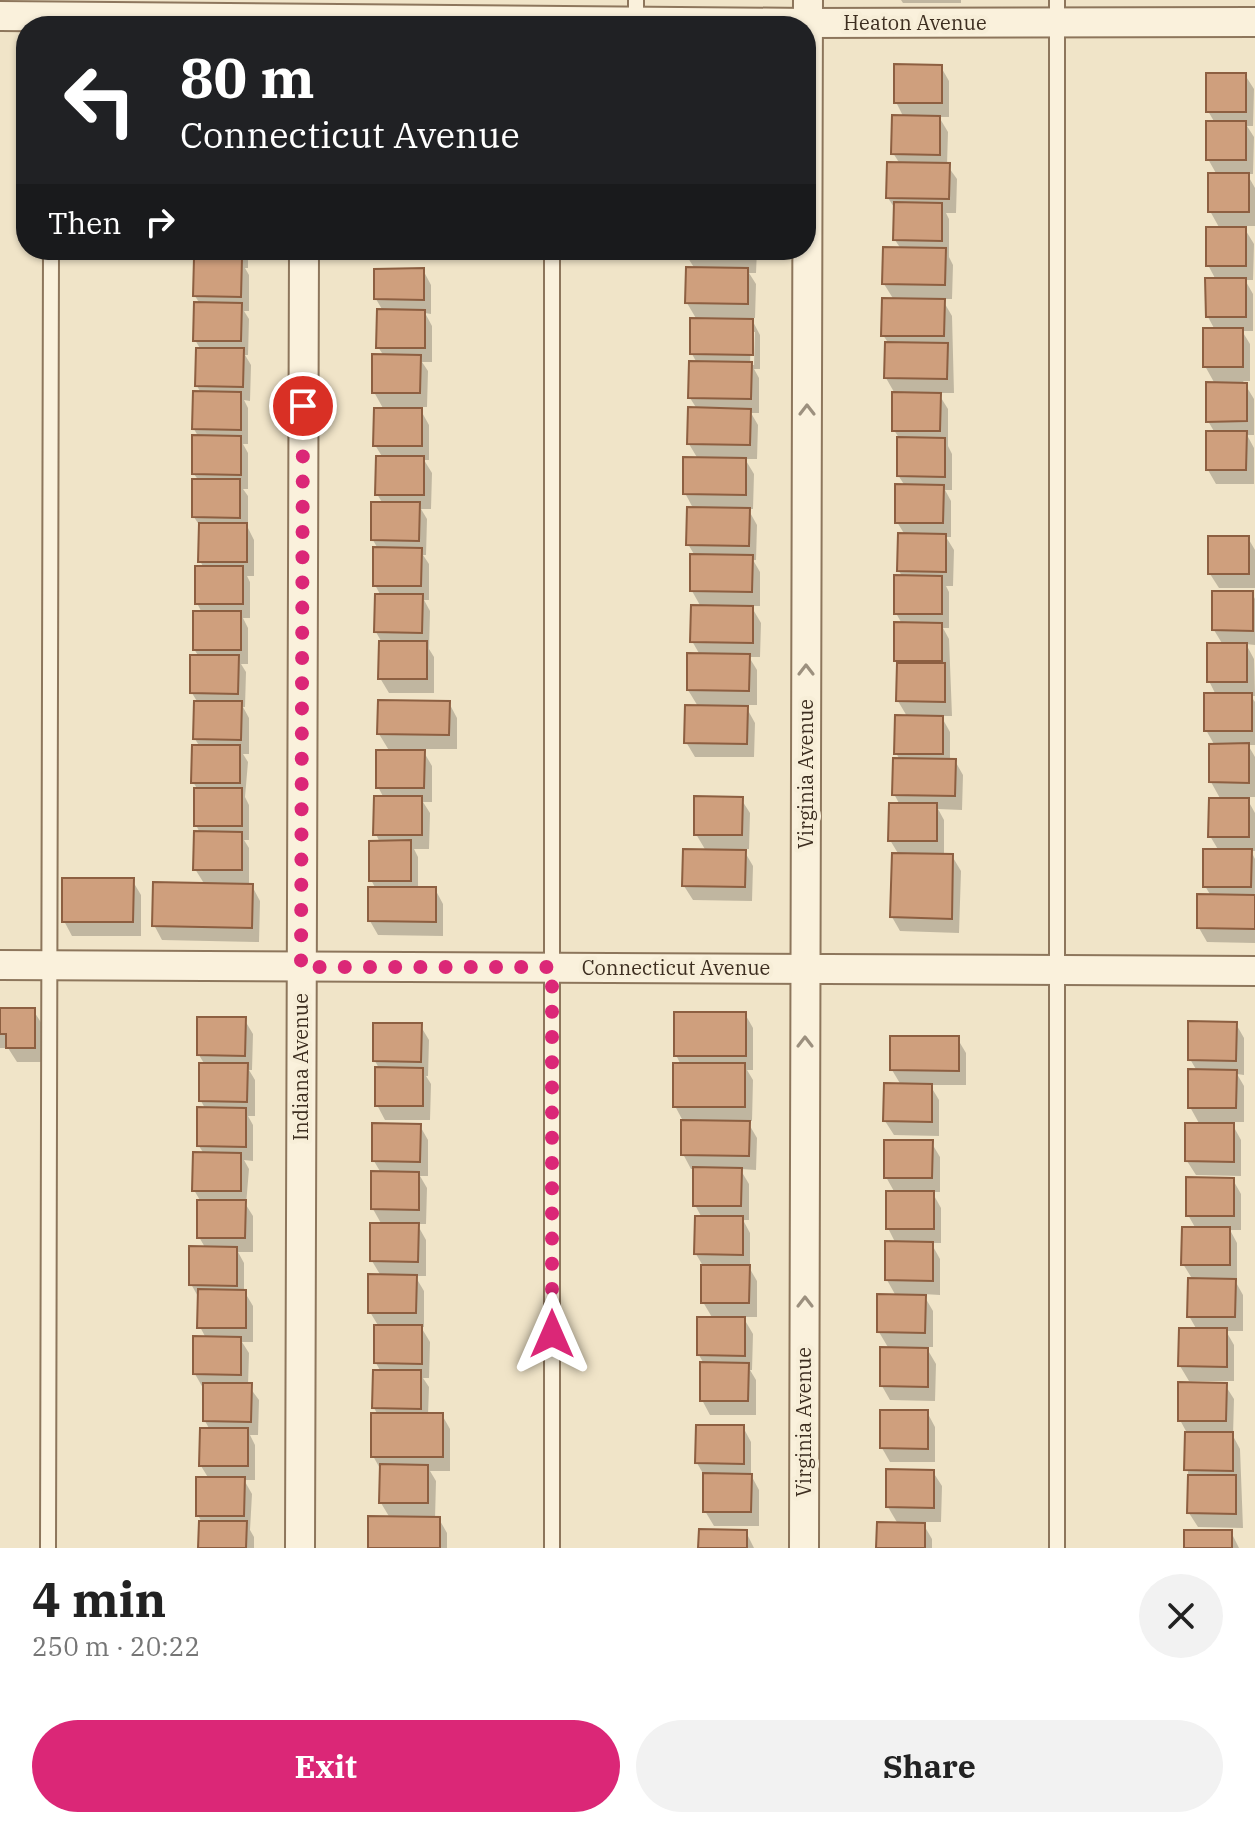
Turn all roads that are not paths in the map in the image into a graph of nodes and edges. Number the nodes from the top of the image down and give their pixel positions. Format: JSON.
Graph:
{"nodes":[{"id":1,"x":636,"y":11,"type":"edge"},
{"id":2,"x":1057,"y":11,"type":"edge"},
{"id":3,"x":808,"y":12,"type":"edge"},
{"id":4,"x":51,"y":14,"type":"edge"},
{"id":5,"x":304,"y":15,"type":"edge"},
{"id":6,"x":0,"y":16,"type":"edge"},
{"id":7,"x":335,"y":16,"type":"edge"},
{"id":8,"x":601,"y":16,"type":"edge"},
{"id":9,"x":1255,"y":22,"type":"edge"},
{"id":10,"x":51,"y":260,"type":"edge"},
{"id":11,"x":304,"y":260,"type":"edge"},
{"id":12,"x":552,"y":260,"type":"edge"},
{"id":13,"x":807,"y":260,"type":"edge"},
{"id":14,"x":0,"y":965,"type":"edge"},
{"id":15,"x":49,"y":965,"type":"junction"},
{"id":16,"x":301,"y":967,"type":"junction"},
{"id":17,"x":552,"y":967,"type":"junction"},
{"id":18,"x":805,"y":968,"type":"junction"},
{"id":19,"x":1057,"y":970,"type":"junction"},
{"id":20,"x":1255,"y":971,"type":"edge"},
{"id":21,"x":48,"y":1548,"type":"edge"},
{"id":22,"x":300,"y":1548,"type":"edge"},
{"id":23,"x":552,"y":1548,"type":"edge"},
{"id":24,"x":804,"y":1548,"type":"edge"},
{"id":25,"x":1057,"y":1548,"type":"edge"}],
"edges":[{"from":1,"to":3,"type":"street","name":"Heaton Avenue"},
{"from":1,"to":8,"type":"street","name":"Heaton Avenue"},
{"from":2,"to":3,"type":"street","name":"Heaton Avenue"},
{"from":2,"to":9,"type":"street","name":"Heaton Avenue"},
{"from":2,"to":19,"type":"lane"},
{"from":4,"to":5,"type":"street","name":"Heaton Avenue"},
{"from":4,"to":6,"type":"street","name":"Heaton Avenue"},
{"from":5,"to":7,"type":"street","name":"Heaton Avenue"},
{"from":10,"to":15,"type":"lane"},
{"from":11,"to":16,"type":"street","name":"Indiana Avenue"},
{"from":12,"to":17,"type":"lane"},
{"from":18,"to":13,"type":"street","name":"Virginia Avenue","one_way":true},
{"from":14,"to":15,"type":"street","name":"Connecticut Avenue"},
{"from":15,"to":16,"type":"street","name":"Connecticut Avenue"},
{"from":15,"to":21,"type":"lane"},
{"from":16,"to":17,"type":"street","name":"Connecticut Avenue"},
{"from":16,"to":22,"type":"street","name":"Indiana Avenue"},
{"from":17,"to":18,"type":"street","name":"Connecticut Avenue"},
{"from":17,"to":23,"type":"lane"},
{"from":18,"to":19,"type":"street","name":"Connecticut Avenue"},
{"from":24,"to":18,"type":"street","name":"Virginia Avenue","one_way":true},
{"from":19,"to":20,"type":"street","name":"Connecticut Avenue"},
{"from":19,"to":25,"type":"lane"}]}
